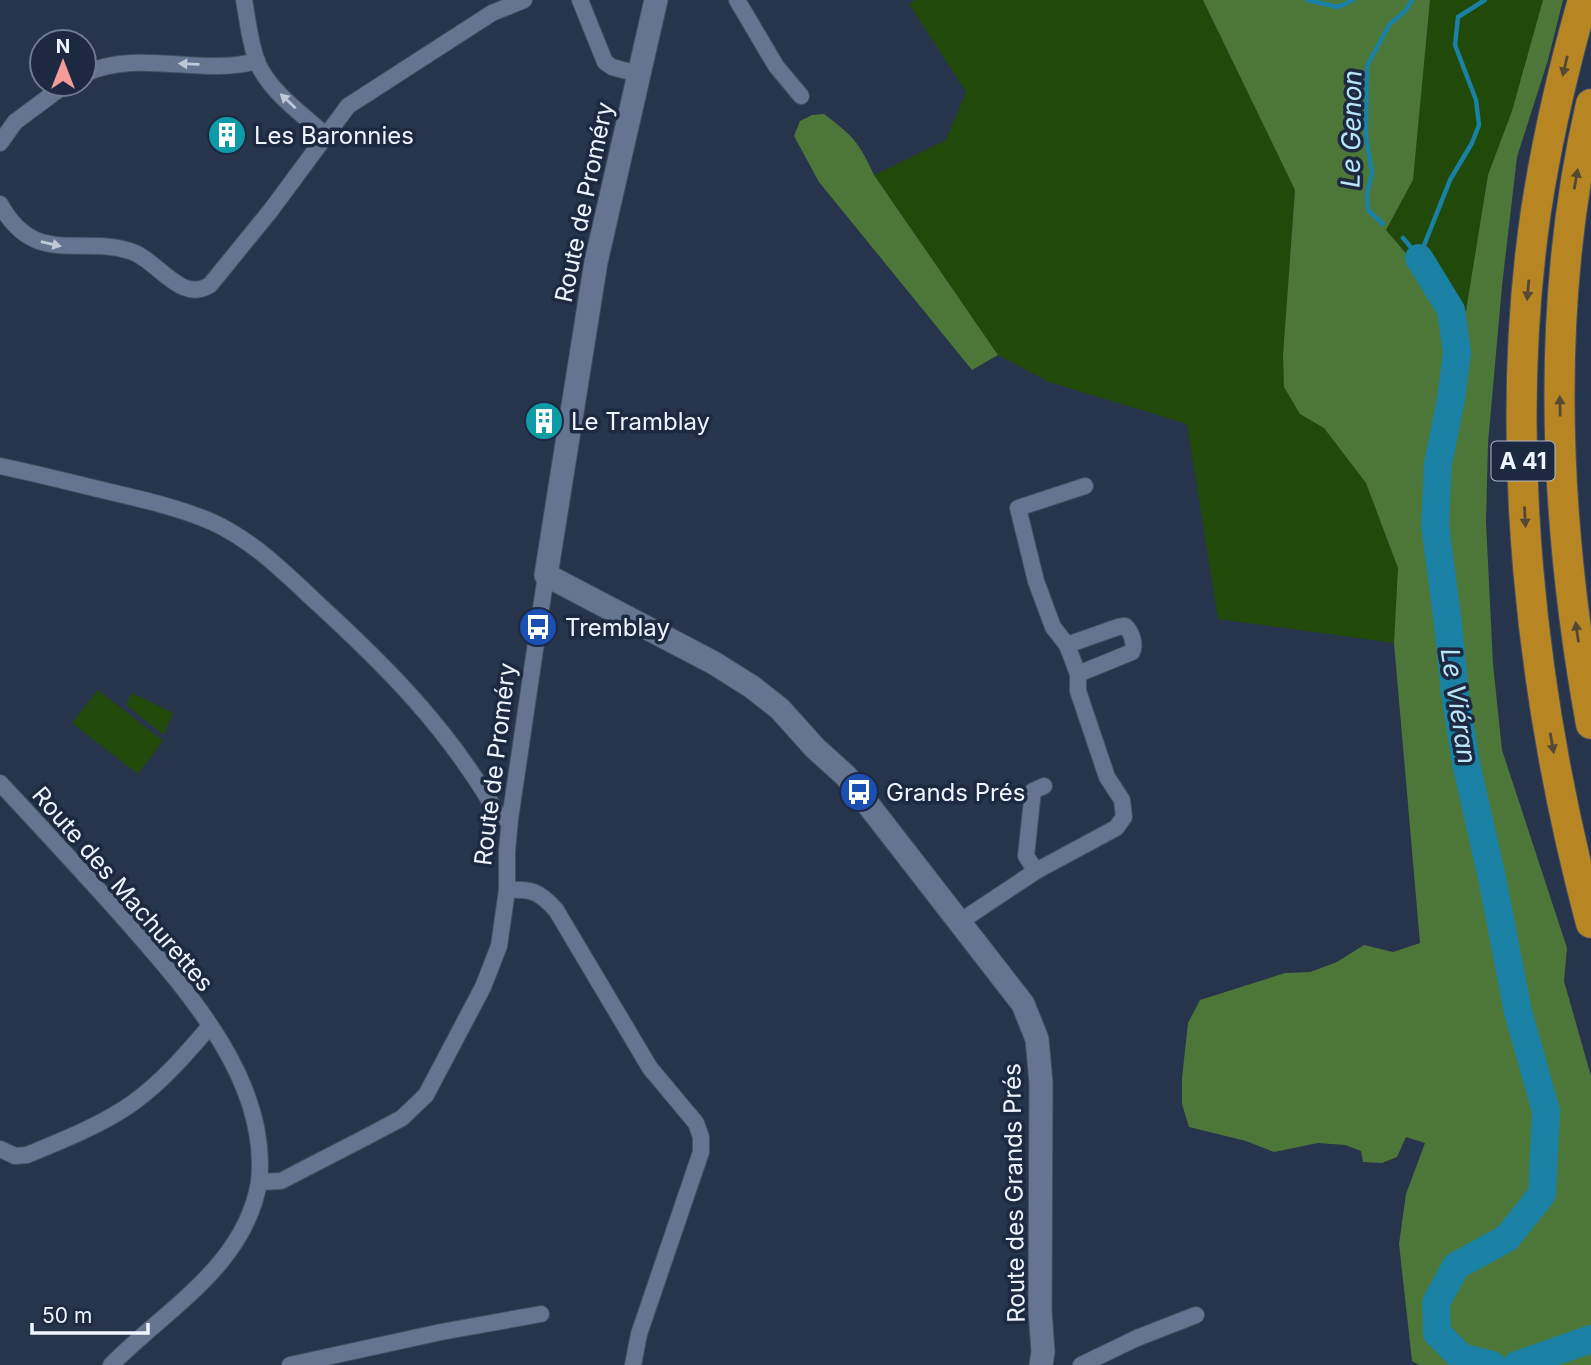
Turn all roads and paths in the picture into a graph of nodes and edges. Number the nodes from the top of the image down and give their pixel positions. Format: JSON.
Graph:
{"nodes":[{"id":1,"x":244,"y":0,"type":"edge"},
{"id":2,"x":524,"y":0,"type":"edge"},
{"id":3,"x":580,"y":0,"type":"edge"},
{"id":4,"x":656,"y":0,"type":"edge"},
{"id":5,"x":737,"y":0,"type":"edge"},
{"id":6,"x":1583,"y":0,"type":"edge"},
{"id":7,"x":257,"y":61,"type":"junction"},
{"id":8,"x":98,"y":68,"type":"edge"},
{"id":9,"x":638,"y":75,"type":"junction"},
{"id":10,"x":801,"y":96,"type":"dead end"},
{"id":11,"x":47,"y":98,"type":"edge"},
{"id":12,"x":1591,"y":104,"type":"edge"},
{"id":13,"x":326,"y":136,"type":"junction"},
{"id":14,"x":0,"y":143,"type":"edge"},
{"id":15,"x":0,"y":204,"type":"edge"},
{"id":16,"x":0,"y":466,"type":"edge"},
{"id":17,"x":1085,"y":485,"type":"dead end"},
{"id":18,"x":547,"y":575,"type":"junction"},
{"id":19,"x":1067,"y":645,"type":"junction"},
{"id":20,"x":1078,"y":674,"type":"junction"},
{"id":21,"x":1591,"y":724,"type":"edge"},
{"id":22,"x":0,"y":783,"type":"edge"},
{"id":23,"x":1044,"y":786,"type":"dead end"},
{"id":24,"x":510,"y":819,"type":"junction"},
{"id":25,"x":1036,"y":872,"type":"junction"},
{"id":26,"x":507,"y":890,"type":"junction"},
{"id":27,"x":961,"y":921,"type":"junction"},
{"id":28,"x":1591,"y":923,"type":"edge"},
{"id":29,"x":210,"y":1026,"type":"junction"},
{"id":30,"x":0,"y":1149,"type":"edge"},
{"id":31,"x":259,"y":1182,"type":"junction"},
{"id":32,"x":541,"y":1314,"type":"dead end"},
{"id":33,"x":1196,"y":1315,"type":"dead end"},
{"id":34,"x":111,"y":1365,"type":"edge"},
{"id":35,"x":290,"y":1365,"type":"edge"},
{"id":36,"x":633,"y":1365,"type":"edge"},
{"id":37,"x":1041,"y":1365,"type":"edge"},
{"id":38,"x":1081,"y":1365,"type":"edge"}],
"edges":[{"from":1,"to":7,"type":"street"},
{"from":2,"to":13,"type":"street"},
{"from":3,"to":9,"type":"street"},
{"from":4,"to":9,"type":"street","name":"Route de Proméry"},
{"from":5,"to":10,"type":"street"},
{"from":6,"to":28,"type":"highway","number":"A 41","one_way":true},
{"from":7,"to":8,"type":"street","one_way":true},
{"from":13,"to":7,"type":"street","one_way":true},
{"from":9,"to":18,"type":"street","name":"Route de Proméry"},
{"from":11,"to":14,"type":"street"},
{"from":21,"to":12,"type":"highway","number":"A 41","one_way":true},
{"from":15,"to":13,"type":"street","one_way":true},
{"from":16,"to":24,"type":"street"},
{"from":17,"to":19,"type":"street"},
{"from":18,"to":24,"type":"street","name":"Route de Proméry"},
{"from":18,"to":27,"type":"street","name":"Route des Grands Prés"},
{"from":19,"to":20,"type":"street"},
{"from":19,"to":20,"type":"street"},
{"from":20,"to":25,"type":"street"},
{"from":22,"to":29,"type":"street","name":"Route des Machurettes"},
{"from":23,"to":25,"type":"street"},
{"from":24,"to":26,"type":"street","name":"Route de Proméry"},
{"from":25,"to":27,"type":"street"},
{"from":26,"to":31,"type":"street","name":"Route de Proméry"},
{"from":26,"to":36,"type":"street"},
{"from":27,"to":37,"type":"street","name":"Route des Grands Prés"},
{"from":29,"to":30,"type":"street"},
{"from":29,"to":31,"type":"street","name":"Route des Machurettes"},
{"from":31,"to":34,"type":"street"},
{"from":32,"to":35,"type":"street"},
{"from":33,"to":38,"type":"street"}]}
